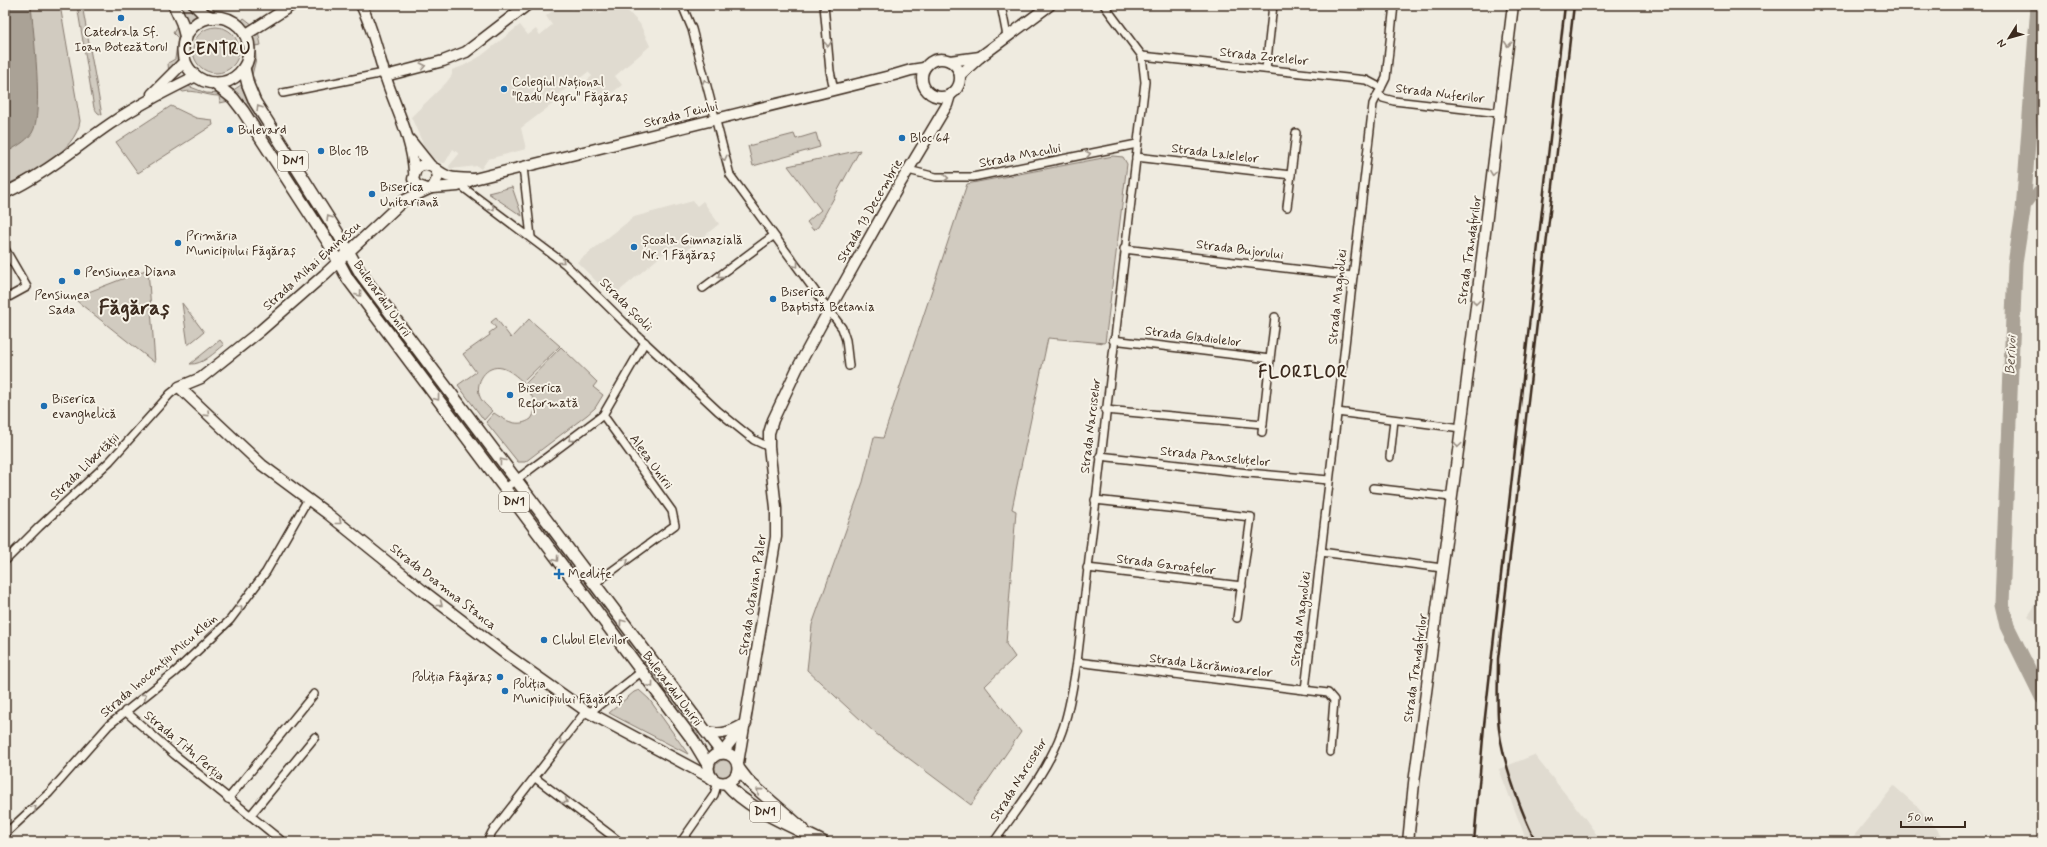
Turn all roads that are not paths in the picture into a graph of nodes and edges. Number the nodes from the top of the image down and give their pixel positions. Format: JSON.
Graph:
{"nodes":[{"id":1,"x":174,"y":5,"type":"edge"},
{"id":2,"x":194,"y":5,"type":"edge"},
{"id":3,"x":292,"y":5,"type":"edge"},
{"id":4,"x":361,"y":5,"type":"edge"},
{"id":5,"x":527,"y":5,"type":"edge"},
{"id":6,"x":682,"y":5,"type":"edge"},
{"id":7,"x":824,"y":5,"type":"edge"},
{"id":8,"x":1001,"y":5,"type":"edge"},
{"id":9,"x":1050,"y":5,"type":"edge"},
{"id":10,"x":1104,"y":5,"type":"edge"},
{"id":11,"x":1273,"y":5,"type":"edge"},
{"id":12,"x":1394,"y":5,"type":"edge"},
{"id":13,"x":1512,"y":5,"type":"edge"},
{"id":14,"x":213,"y":18,"type":"junction"},
{"id":15,"x":245,"y":35,"type":"junction"},
{"id":16,"x":1007,"y":36,"type":"junction"},
{"id":17,"x":186,"y":38,"type":"junction"},
{"id":18,"x":1142,"y":56,"type":"junction"},
{"id":19,"x":980,"y":57,"type":"junction"},
{"id":20,"x":185,"y":61,"type":"junction"},
{"id":21,"x":950,"y":61,"type":"junction"},
{"id":22,"x":244,"y":68,"type":"junction"},
{"id":23,"x":924,"y":68,"type":"junction"},
{"id":24,"x":1266,"y":69,"type":"junction"},
{"id":25,"x":385,"y":75,"type":"junction"},
{"id":26,"x":196,"y":76,"type":"junction"},
{"id":27,"x":894,"y":76,"type":"junction"},
{"id":28,"x":960,"y":76,"type":"junction"},
{"id":29,"x":214,"y":83,"type":"junction"},
{"id":30,"x":923,"y":84,"type":"junction"},
{"id":31,"x":834,"y":90,"type":"junction"},
{"id":32,"x":1380,"y":91,"type":"junction"},
{"id":33,"x":283,"y":93,"type":"dead end"},
{"id":34,"x":950,"y":95,"type":"junction"},
{"id":35,"x":937,"y":97,"type":"junction"},
{"id":36,"x":151,"y":98,"type":"junction"},
{"id":37,"x":1500,"y":113,"type":"junction"},
{"id":38,"x":715,"y":120,"type":"junction"},
{"id":39,"x":934,"y":126,"type":"junction"},
{"id":40,"x":1296,"y":133,"type":"dead end"},
{"id":41,"x":409,"y":138,"type":"junction"},
{"id":42,"x":1137,"y":144,"type":"junction"},
{"id":43,"x":1136,"y":157,"type":"junction"},
{"id":44,"x":433,"y":167,"type":"junction"},
{"id":45,"x":522,"y":167,"type":"junction"},
{"id":46,"x":908,"y":170,"type":"junction"},
{"id":47,"x":413,"y":175,"type":"junction"},
{"id":48,"x":1290,"y":175,"type":"junction"},
{"id":49,"x":474,"y":179,"type":"junction"},
{"id":50,"x":460,"y":185,"type":"junction"},
{"id":51,"x":429,"y":189,"type":"junction"},
{"id":52,"x":5,"y":193,"type":"edge"},
{"id":53,"x":403,"y":201,"type":"junction"},
{"id":54,"x":1287,"y":207,"type":"dead end"},
{"id":55,"x":773,"y":236,"type":"junction"},
{"id":56,"x":532,"y":237,"type":"junction"},
{"id":57,"x":5,"y":249,"type":"edge"},
{"id":58,"x":1124,"y":249,"type":"junction"},
{"id":59,"x":348,"y":252,"type":"junction"},
{"id":60,"x":338,"y":261,"type":"junction"},
{"id":61,"x":1352,"y":276,"type":"junction"},
{"id":62,"x":704,"y":288,"type":"dead end"},
{"id":63,"x":5,"y":299,"type":"edge"},
{"id":64,"x":829,"y":310,"type":"junction"},
{"id":65,"x":1275,"y":317,"type":"dead end"},
{"id":66,"x":1114,"y":340,"type":"junction"},
{"id":67,"x":645,"y":342,"type":"junction"},
{"id":68,"x":1270,"y":359,"type":"junction"},
{"id":69,"x":848,"y":366,"type":"dead end"},
{"id":70,"x":179,"y":387,"type":"junction"},
{"id":71,"x":1105,"y":410,"type":"junction"},
{"id":72,"x":1337,"y":412,"type":"junction"},
{"id":73,"x":603,"y":416,"type":"junction"},
{"id":74,"x":1394,"y":420,"type":"junction"},
{"id":75,"x":1263,"y":424,"type":"junction"},
{"id":76,"x":1461,"y":428,"type":"junction"},
{"id":77,"x":1262,"y":432,"type":"dead end"},
{"id":78,"x":769,"y":447,"type":"junction"},
{"id":79,"x":1100,"y":456,"type":"junction"},
{"id":80,"x":1390,"y":457,"type":"dead end"},
{"id":81,"x":516,"y":480,"type":"junction"},
{"id":82,"x":1328,"y":480,"type":"junction"},
{"id":83,"x":504,"y":488,"type":"junction"},
{"id":84,"x":1373,"y":488,"type":"dead end"},
{"id":85,"x":1451,"y":497,"type":"junction"},
{"id":86,"x":308,"y":499,"type":"junction"},
{"id":87,"x":1095,"y":500,"type":"junction"},
{"id":88,"x":551,"y":526,"type":"junction"},
{"id":89,"x":539,"y":535,"type":"junction"},
{"id":90,"x":1321,"y":552,"type":"junction"},
{"id":91,"x":5,"y":562,"type":"edge"},
{"id":92,"x":1087,"y":568,"type":"junction"},
{"id":93,"x":1442,"y":568,"type":"junction"},
{"id":94,"x":594,"y":584,"type":"junction"},
{"id":95,"x":1242,"y":586,"type":"junction"},
{"id":96,"x":1237,"y":618,"type":"dead end"},
{"id":97,"x":1077,"y":662,"type":"junction"},
{"id":98,"x":641,"y":672,"type":"junction"},
{"id":99,"x":1305,"y":690,"type":"junction"},
{"id":100,"x":314,"y":694,"type":"dead end"},
{"id":101,"x":125,"y":711,"type":"junction"},
{"id":102,"x":588,"y":712,"type":"junction"},
{"id":103,"x":746,"y":723,"type":"junction"},
{"id":104,"x":705,"y":731,"type":"junction"},
{"id":105,"x":315,"y":737,"type":"dead end"},
{"id":106,"x":1330,"y":752,"type":"dead end"},
{"id":107,"x":722,"y":753,"type":"junction"},
{"id":108,"x":708,"y":765,"type":"junction"},
{"id":109,"x":738,"y":766,"type":"junction"},
{"id":110,"x":534,"y":777,"type":"junction"},
{"id":111,"x":718,"y":781,"type":"junction"},
{"id":112,"x":228,"y":799,"type":"junction"},
{"id":113,"x":250,"y":816,"type":"junction"},
{"id":114,"x":5,"y":834,"type":"edge"},
{"id":115,"x":809,"y":835,"type":"junction"},
{"id":116,"x":283,"y":842,"type":"edge"},
{"id":117,"x":487,"y":842,"type":"edge"},
{"id":118,"x":620,"y":842,"type":"edge"},
{"id":119,"x":681,"y":842,"type":"edge"},
{"id":120,"x":823,"y":842,"type":"edge"},
{"id":121,"x":994,"y":842,"type":"edge"},
{"id":122,"x":1408,"y":842,"type":"edge"}],
"edges":[{"from":1,"to":17,"type":"main road"},
{"from":2,"to":14,"type":"main road"},
{"from":3,"to":15,"type":"main road"},
{"from":4,"to":25,"type":"main road"},
{"from":25,"to":5,"type":"main road","one_way":true},
{"from":38,"to":6,"type":"street","one_way":true},
{"from":7,"to":31,"type":"street","one_way":true},
{"from":8,"to":16,"type":"street"},
{"from":9,"to":16,"type":"main road"},
{"from":10,"to":18,"type":"street"},
{"from":11,"to":24,"type":"street"},
{"from":12,"to":32,"type":"street","name":"Strada Magnoliei"},
{"from":13,"to":37,"type":"main road","name":"Strada Trandafirilor","one_way":true},
{"from":14,"to":15,"type":"main road"},
{"from":14,"to":17,"type":"main road"},
{"from":15,"to":22,"type":"main road","name":"Bulevardul Unirii","number":"DN1"},
{"from":16,"to":19,"type":"main road"},
{"from":17,"to":20,"type":"main road"},
{"from":18,"to":24,"type":"street","name":"Strada Zorelelor"},
{"from":18,"to":42,"type":"street","name":"Strada Narciselor"},
{"from":19,"to":21,"type":"main road"},
{"from":19,"to":28,"type":"main road"},
{"from":20,"to":26,"type":"main road"},
{"from":20,"to":36,"type":"main road"},
{"from":21,"to":23,"type":"main road"},
{"from":21,"to":28,"type":"main road"},
{"from":22,"to":29,"type":"main road"},
{"from":59,"to":22,"type":"main road","name":"Bulevardul Unirii","number":"DN1","one_way":true},
{"from":23,"to":27,"type":"main road","name":"Strada Teiului"},
{"from":23,"to":30,"type":"main road"},
{"from":24,"to":32,"type":"street","name":"Strada Zorelelor"},
{"from":25,"to":33,"type":"street"},
{"from":25,"to":41,"type":"main road"},
{"from":26,"to":29,"type":"main road","name":"Bulevardul Unirii","number":"DN1"},
{"from":26,"to":36,"type":"main road"},
{"from":27,"to":30,"type":"main road","name":"Strada Teiului"},
{"from":27,"to":31,"type":"main road","name":"Strada Teiului"},
{"from":28,"to":34,"type":"main road"},
{"from":29,"to":60,"type":"main road","name":"Bulevardul Unirii","number":"DN1"},
{"from":30,"to":35,"type":"main road"},
{"from":31,"to":38,"type":"main road","name":"Strada Teiului"},
{"from":32,"to":37,"type":"street","name":"Strada Nuferilor"},
{"from":32,"to":61,"type":"street","name":"Strada Magnoliei"},
{"from":34,"to":35,"type":"main road"},
{"from":34,"to":39,"type":"main road","name":"Strada 13 Decembrie"},
{"from":35,"to":39,"type":"main road","name":"Strada 13 Decembrie"},
{"from":36,"to":52,"type":"main road"},
{"from":37,"to":76,"type":"main road","name":"Strada Trandafirilor","one_way":true},
{"from":38,"to":45,"type":"main road","name":"Strada Teiului"},
{"from":38,"to":55,"type":"street","one_way":true},
{"from":39,"to":46,"type":"main road","name":"Strada 13 Decembrie"},
{"from":40,"to":48,"type":"street"},
{"from":41,"to":44,"type":"main road"},
{"from":41,"to":47,"type":"main road"},
{"from":42,"to":43,"type":"street","name":"Strada Narciselor"},
{"from":46,"to":42,"type":"street","name":"Strada Macului","one_way":true},
{"from":43,"to":48,"type":"street","name":"Strada Lalelelor"},
{"from":43,"to":58,"type":"street","name":"Strada Narciselor"},
{"from":44,"to":47,"type":"main road"},
{"from":44,"to":49,"type":"main road"},
{"from":44,"to":51,"type":"main road"},
{"from":45,"to":49,"type":"main road","name":"Strada Teiului"},
{"from":45,"to":56,"type":"street"},
{"from":46,"to":64,"type":"main road","name":"Strada 13 Decembrie"},
{"from":47,"to":51,"type":"main road"},
{"from":47,"to":53,"type":"main road","name":"Strada Mihai Eminescu"},
{"from":48,"to":54,"type":"street"},
{"from":49,"to":50,"type":"main road"},
{"from":50,"to":51,"type":"main road"},
{"from":50,"to":56,"type":"street","name":"Strada Școlii","one_way":true},
{"from":51,"to":53,"type":"main road","name":"Strada Mihai Eminescu"},
{"from":53,"to":59,"type":"main road","name":"Strada Mihai Eminescu"},
{"from":55,"to":62,"type":"street","one_way":true},
{"from":55,"to":64,"type":"street","one_way":true},
{"from":56,"to":67,"type":"street","name":"Strada Școlii","one_way":true},
{"from":57,"to":63,"type":"street"},
{"from":58,"to":61,"type":"street","name":"Strada Bujorului"},
{"from":58,"to":66,"type":"street","name":"Strada Narciselor"},
{"from":59,"to":60,"type":"main road","name":"Strada Mihai Eminescu"},
{"from":81,"to":59,"type":"main road","name":"Bulevardul Unirii","number":"DN1","one_way":true},
{"from":60,"to":70,"type":"main road","name":"Strada Mihai Eminescu"},
{"from":60,"to":83,"type":"main road","name":"Bulevardul Unirii","number":"DN1","one_way":true},
{"from":61,"to":72,"type":"street","name":"Strada Magnoliei"},
{"from":64,"to":69,"type":"street"},
{"from":64,"to":78,"type":"main road","name":"Strada 13 Decembrie"},
{"from":65,"to":68,"type":"street"},
{"from":66,"to":68,"type":"street","name":"Strada Gladiolelor"},
{"from":66,"to":71,"type":"street","name":"Strada Narciselor"},
{"from":67,"to":73,"type":"street"},
{"from":67,"to":78,"type":"street","name":"Strada Școlii"},
{"from":68,"to":75,"type":"street"},
{"from":70,"to":86,"type":"main road","name":"Strada Doamna Stanca","one_way":true},
{"from":70,"to":91,"type":"street","name":"Strada Libertății"},
{"from":71,"to":75,"type":"street"},
{"from":71,"to":79,"type":"street","name":"Strada Narciselor"},
{"from":72,"to":74,"type":"street"},
{"from":72,"to":82,"type":"street","name":"Strada Magnoliei"},
{"from":73,"to":81,"type":"street","one_way":true},
{"from":94,"to":73,"type":"street","name":"Aleea Unirii","one_way":true},
{"from":74,"to":76,"type":"street"},
{"from":74,"to":80,"type":"street"},
{"from":75,"to":77,"type":"street"},
{"from":76,"to":85,"type":"main road","name":"Strada Trandafirilor","one_way":true},
{"from":78,"to":103,"type":"main road","name":"Strada Octavian Paler"},
{"from":79,"to":82,"type":"street","name":"Strada Panseluțelor"},
{"from":79,"to":87,"type":"street","name":"Strada Narciselor"},
{"from":81,"to":83,"type":"street","number":"DN1"},
{"from":81,"to":88,"type":"main road","name":"Bulevardul Unirii","number":"DN1"},
{"from":82,"to":90,"type":"street","name":"Strada Magnoliei"},
{"from":83,"to":89,"type":"main road","name":"Bulevardul Unirii","number":"DN1"},
{"from":84,"to":85,"type":"street"},
{"from":85,"to":93,"type":"main road","name":"Strada Trandafirilor"},
{"from":101,"to":86,"type":"street","name":"Strada Inocențiu Micu Klein","one_way":true},
{"from":86,"to":102,"type":"main road","name":"Strada Doamna Stanca","one_way":true},
{"from":87,"to":92,"type":"street","name":"Strada Narciselor"},
{"from":87,"to":95,"type":"street"},
{"from":88,"to":89,"type":"street"},
{"from":88,"to":94,"type":"main road","name":"Bulevardul Unirii","number":"DN1"},
{"from":89,"to":98,"type":"main road","name":"Bulevardul Unirii","number":"DN1","one_way":true},
{"from":90,"to":93,"type":"street"},
{"from":90,"to":99,"type":"street","name":"Strada Magnoliei"},
{"from":92,"to":95,"type":"street","name":"Strada Garoafelor"},
{"from":92,"to":97,"type":"street","name":"Strada Narciselor"},
{"from":93,"to":122,"type":"main road","name":"Strada Trandafirilor"},
{"from":104,"to":94,"type":"main road","name":"Bulevardul Unirii","number":"DN1","one_way":true},
{"from":95,"to":96,"type":"street"},
{"from":97,"to":99,"type":"street","name":"Strada Lăcrămioarelor"},
{"from":97,"to":121,"type":"street","name":"Strada Narciselor"},
{"from":98,"to":102,"type":"street"},
{"from":98,"to":108,"type":"main road","name":"Bulevardul Unirii","number":"DN1","one_way":true},
{"from":99,"to":106,"type":"street","name":"Strada Lăcrămioarelor"},
{"from":100,"to":112,"type":"street","name":"Strada Titu Perția"},
{"from":101,"to":112,"type":"street","name":"Strada Titu Perția"},
{"from":114,"to":101,"type":"street","name":"Strada Inocențiu Micu Klein","one_way":true},
{"from":102,"to":110,"type":"street","one_way":true},
{"from":102,"to":111,"type":"main road","name":"Strada Doamna Stanca"},
{"from":103,"to":104,"type":"main road"},
{"from":103,"to":107,"type":"main road"},
{"from":103,"to":109,"type":"main road","name":"Strada Octavian Paler"},
{"from":104,"to":107,"type":"main road","name":"Bulevardul Unirii","number":"DN1"},
{"from":105,"to":113,"type":"street"},
{"from":107,"to":108,"type":"main road"},
{"from":107,"to":109,"type":"main road","number":"DN1"},
{"from":108,"to":111,"type":"main road","number":"DN1"},
{"from":109,"to":111,"type":"main road"},
{"from":115,"to":109,"type":"main road","name":"Strada Doamna Stanca","number":"DN1","one_way":true},
{"from":110,"to":117,"type":"street"},
{"from":110,"to":118,"type":"street","one_way":true},
{"from":111,"to":115,"type":"main road","name":"Strada Doamna Stanca","number":"DN1"},
{"from":111,"to":119,"type":"street"},
{"from":112,"to":113,"type":"street","name":"Strada Titu Perția"},
{"from":113,"to":116,"type":"street","name":"Strada Titu Perția"},
{"from":115,"to":120,"type":"main road","name":"Strada Doamna Stanca","number":"DN1"}]}
